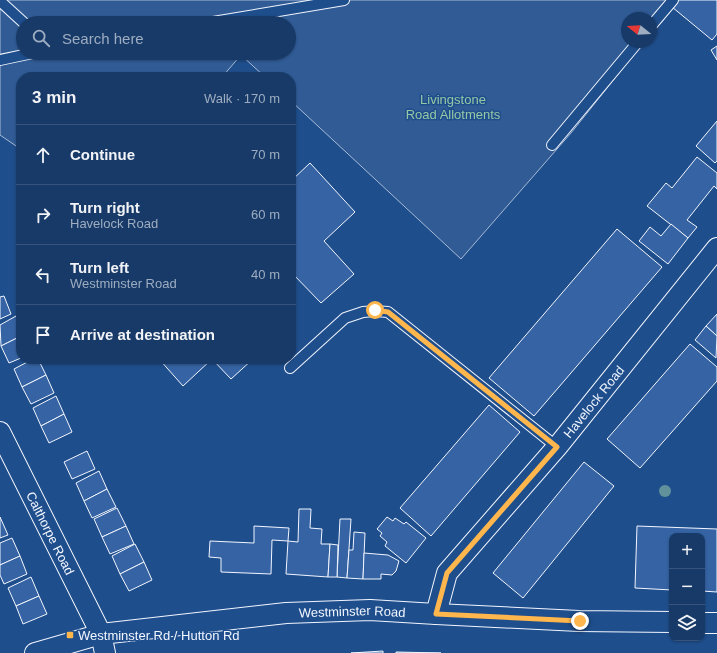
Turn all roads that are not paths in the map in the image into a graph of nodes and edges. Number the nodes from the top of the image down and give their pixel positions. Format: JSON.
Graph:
{"nodes":[{"id":1,"x":344,"y":0,"type":"edge"},
{"id":2,"x":673,"y":0,"type":"edge"},
{"id":3,"x":0,"y":1,"type":"edge"},
{"id":4,"x":16,"y":16,"type":"edge"},
{"id":5,"x":248,"y":16,"type":"edge"},
{"id":6,"x":657,"y":19,"type":"edge"},
{"id":7,"x":633,"y":48,"type":"edge"},
{"id":8,"x":16,"y":57,"type":"edge"},
{"id":9,"x":0,"y":60,"type":"edge"},
{"id":10,"x":552,"y":146,"type":"dead end"},
{"id":11,"x":717,"y":248,"type":"edge"},
{"id":12,"x":296,"y":363,"type":"edge"},
{"id":13,"x":294,"y":364,"type":"edge"},
{"id":14,"x":290,"y":368,"type":"dead end"},
{"id":15,"x":0,"y":432,"type":"edge"},
{"id":16,"x":557,"y":447,"type":"junction"},
{"id":17,"x":436,"y":614,"type":"junction"},
{"id":18,"x":669,"y":622,"type":"edge"},
{"id":19,"x":705,"y":623,"type":"edge"},
{"id":20,"x":717,"y":623,"type":"edge"},
{"id":21,"x":101,"y":634,"type":"junction"},
{"id":22,"x":35,"y":653,"type":"edge"},
{"id":23,"x":105,"y":653,"type":"edge"}],
"edges":[{"from":1,"to":5,"type":"lane"},
{"from":2,"to":6,"type":"lane"},
{"from":3,"to":4,"type":"lane"},
{"from":7,"to":10,"type":"lane"},
{"from":8,"to":9,"type":"lane"},
{"from":11,"to":16,"type":"street","name":"Havelock Road"},
{"from":12,"to":16,"type":"lane"},
{"from":13,"to":14,"type":"lane"},
{"from":15,"to":21,"type":"street","name":"Calthorpe Road"},
{"from":16,"to":17,"type":"street","name":"Havelock Road"},
{"from":17,"to":18,"type":"street","name":"Westminster Road"},
{"from":17,"to":21,"type":"street","name":"Westminster Road"},
{"from":19,"to":20,"type":"street"},
{"from":21,"to":22,"type":"street","name":"Westminster Road"},
{"from":21,"to":23,"type":"street","name":"Calthorpe Road"}]}
